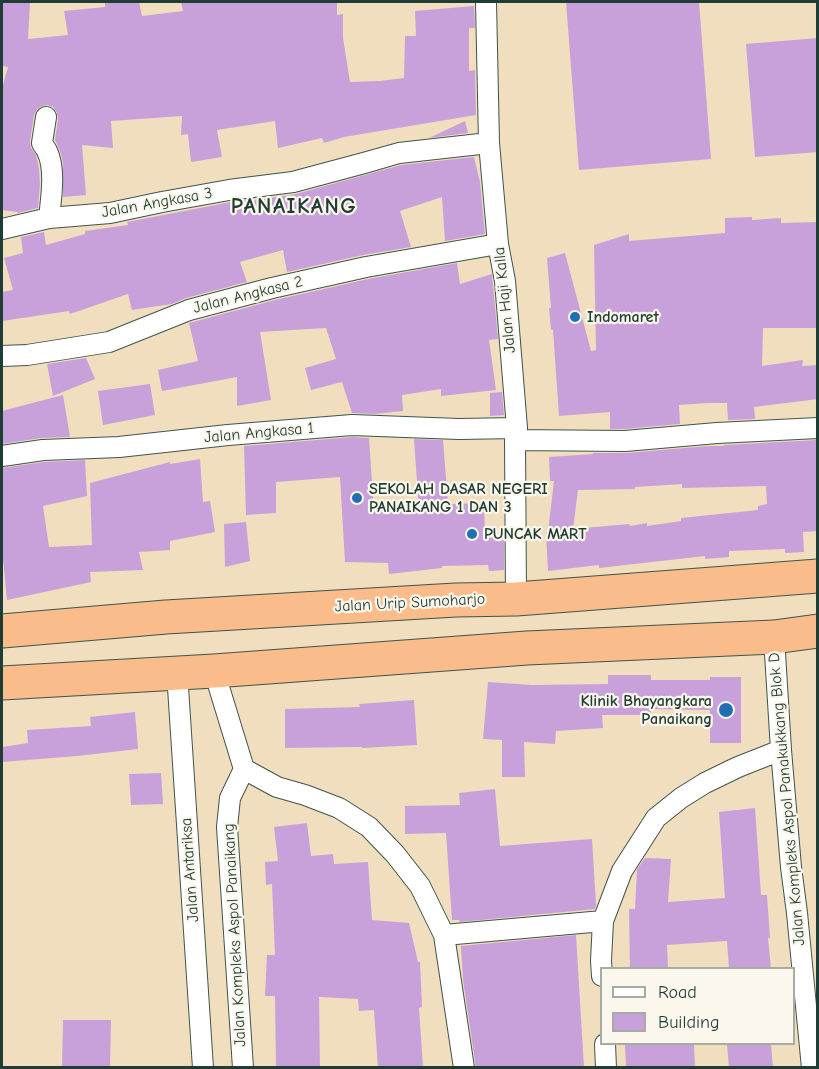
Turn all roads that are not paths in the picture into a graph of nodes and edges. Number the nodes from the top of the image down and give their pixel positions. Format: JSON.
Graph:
{"nodes":[{"id":1,"x":486,"y":2,"type":"edge"},
{"id":2,"x":46,"y":117,"type":"dead end"},
{"id":3,"x":489,"y":143,"type":"junction"},
{"id":4,"x":49,"y":218,"type":"junction"},
{"id":5,"x":2,"y":229,"type":"edge"},
{"id":6,"x":498,"y":244,"type":"junction"},
{"id":7,"x":2,"y":356,"type":"edge"},
{"id":8,"x":818,"y":428,"type":"edge"},
{"id":9,"x":516,"y":434,"type":"junction"},
{"id":10,"x":2,"y":456,"type":"edge"},
{"id":11,"x":818,"y":576,"type":"edge"},
{"id":12,"x":516,"y":599,"type":"junction"},
{"id":13,"x":2,"y":631,"type":"edge"},
{"id":14,"x":818,"y":631,"type":"edge"},
{"id":15,"x":774,"y":637,"type":"junction"},
{"id":16,"x":214,"y":671,"type":"junction"},
{"id":17,"x":177,"y":672,"type":"junction"},
{"id":18,"x":2,"y":683,"type":"edge"},
{"id":19,"x":781,"y":750,"type":"junction"},
{"id":20,"x":244,"y":770,"type":"junction"},
{"id":21,"x":603,"y":921,"type":"junction"},
{"id":22,"x":444,"y":935,"type":"junction"},
{"id":23,"x":601,"y":967,"type":"edge"},
{"id":24,"x":605,"y":1045,"type":"edge"},
{"id":25,"x":203,"y":1068,"type":"edge"},
{"id":26,"x":243,"y":1068,"type":"edge"},
{"id":27,"x":464,"y":1068,"type":"edge"},
{"id":28,"x":606,"y":1068,"type":"edge"},
{"id":29,"x":812,"y":1068,"type":"edge"}],
"edges":[{"from":1,"to":3,"type":"street","name":"Jalan Haji Kalla"},
{"from":2,"to":4,"type":"street"},
{"from":3,"to":4,"type":"street","name":"Jalan Angkasa 3"},
{"from":3,"to":6,"type":"street","name":"Jalan Haji Kalla"},
{"from":4,"to":5,"type":"street","name":"Jalan Angkasa 3"},
{"from":6,"to":7,"type":"street","name":"Jalan Angkasa 2"},
{"from":6,"to":9,"type":"street","name":"Jalan Haji Kalla"},
{"from":8,"to":9,"type":"street","name":"Jalan Angkasa 1"},
{"from":9,"to":10,"type":"street","name":"Jalan Angkasa 1"},
{"from":9,"to":12,"type":"street","name":"Jalan Haji Kalla"},
{"from":11,"to":12,"type":"highway","name":"Jalan Urip Sumoharjo"},
{"from":12,"to":13,"type":"highway","name":"Jalan Urip Sumoharjo"},
{"from":14,"to":15,"type":"highway"},
{"from":15,"to":16,"type":"highway"},
{"from":15,"to":19,"type":"street","name":"Jalan Kompleks Aspol Panakukkang Blok D"},
{"from":16,"to":17,"type":"highway"},
{"from":16,"to":20,"type":"street"},
{"from":17,"to":18,"type":"highway"},
{"from":17,"to":25,"type":"street","name":"Jalan Antariksa"},
{"from":19,"to":21,"type":"street"},
{"from":19,"to":29,"type":"street","name":"Jalan Kompleks Aspol Panakukkang Blok D"},
{"from":20,"to":22,"type":"street"},
{"from":20,"to":26,"type":"street","name":"Jalan Kompleks Aspol Panaikang"},
{"from":21,"to":22,"type":"street"},
{"from":21,"to":23,"type":"street"},
{"from":22,"to":27,"type":"street"},
{"from":24,"to":28,"type":"street"}]}
